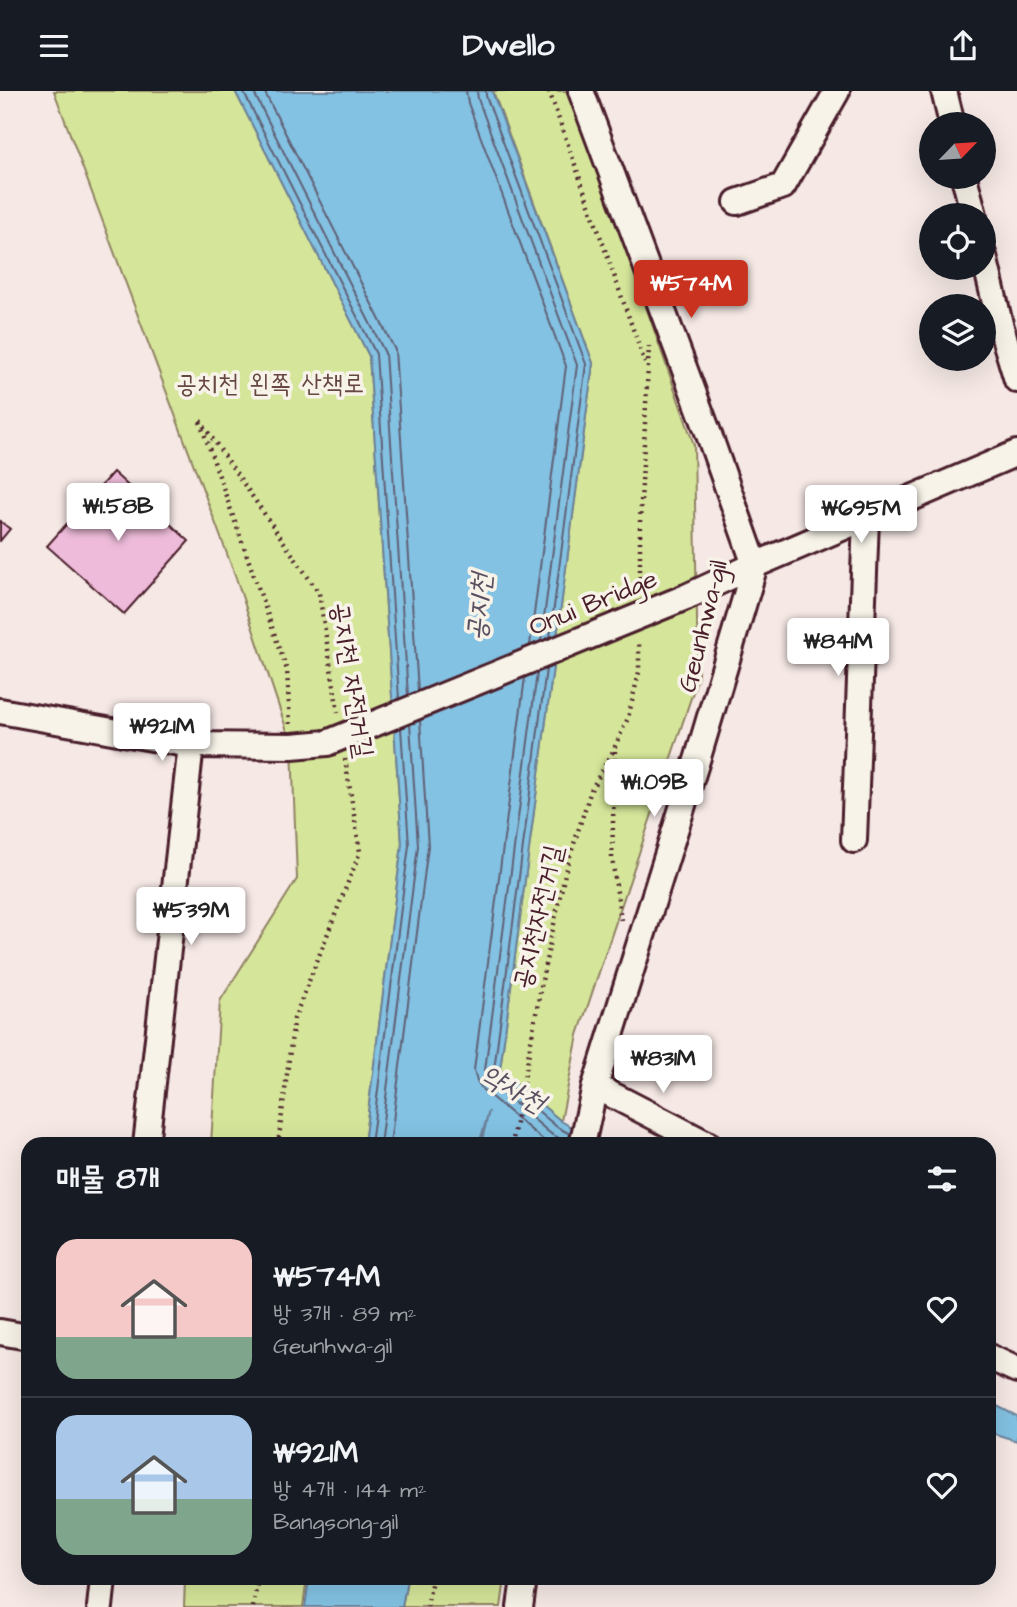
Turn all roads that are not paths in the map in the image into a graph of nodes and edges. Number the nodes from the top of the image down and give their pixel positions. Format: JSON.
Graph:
{"nodes":[{"id":1,"x":581,"y":91,"type":"edge"},
{"id":2,"x":837,"y":91,"type":"edge"},
{"id":3,"x":944,"y":91,"type":"edge"},
{"id":4,"x":949,"y":112,"type":"edge"},
{"id":5,"x":737,"y":202,"type":"dead end"},
{"id":6,"x":990,"y":280,"type":"edge"},
{"id":7,"x":1017,"y":380,"type":"edge"},
{"id":8,"x":1017,"y":453,"type":"edge"},
{"id":9,"x":866,"y":519,"type":"junction"},
{"id":10,"x":755,"y":565,"type":"junction"},
{"id":11,"x":0,"y":711,"type":"edge"},
{"id":12,"x":191,"y":745,"type":"junction"},
{"id":13,"x":855,"y":840,"type":"dead end"},
{"id":14,"x":593,"y":1094,"type":"junction"},
{"id":15,"x":147,"y":1137,"type":"edge"},
{"id":16,"x":584,"y":1137,"type":"edge"},
{"id":17,"x":691,"y":1137,"type":"edge"},
{"id":18,"x":0,"y":1332,"type":"edge"},
{"id":19,"x":21,"y":1336,"type":"edge"},
{"id":20,"x":996,"y":1360,"type":"edge"},
{"id":21,"x":1017,"y":1370,"type":"edge"},
{"id":22,"x":102,"y":1585,"type":"edge"},
{"id":23,"x":523,"y":1585,"type":"edge"},
{"id":24,"x":100,"y":1607,"type":"edge"},
{"id":25,"x":520,"y":1607,"type":"edge"}],
"edges":[{"from":1,"to":10,"type":"street","name":"Geunhwa-gil"},
{"from":2,"to":5,"type":"street"},
{"from":3,"to":4,"type":"street"},
{"from":6,"to":7,"type":"street"},
{"from":8,"to":9,"type":"street","name":"Onui Bridge"},
{"from":9,"to":10,"type":"street","name":"Onui Bridge"},
{"from":9,"to":13,"type":"street"},
{"from":10,"to":12,"type":"street","name":"Onui Bridge","bridge":true},
{"from":10,"to":14,"type":"street","name":"Geunhwa-gil"},
{"from":11,"to":12,"type":"street","name":"Onui Bridge"},
{"from":12,"to":15,"type":"street"},
{"from":14,"to":16,"type":"street","name":"Geunhwa-gil"},
{"from":14,"to":17,"type":"street"},
{"from":18,"to":19,"type":"street"},
{"from":20,"to":21,"type":"street"},
{"from":22,"to":24,"type":"street"},
{"from":23,"to":25,"type":"street"}]}
